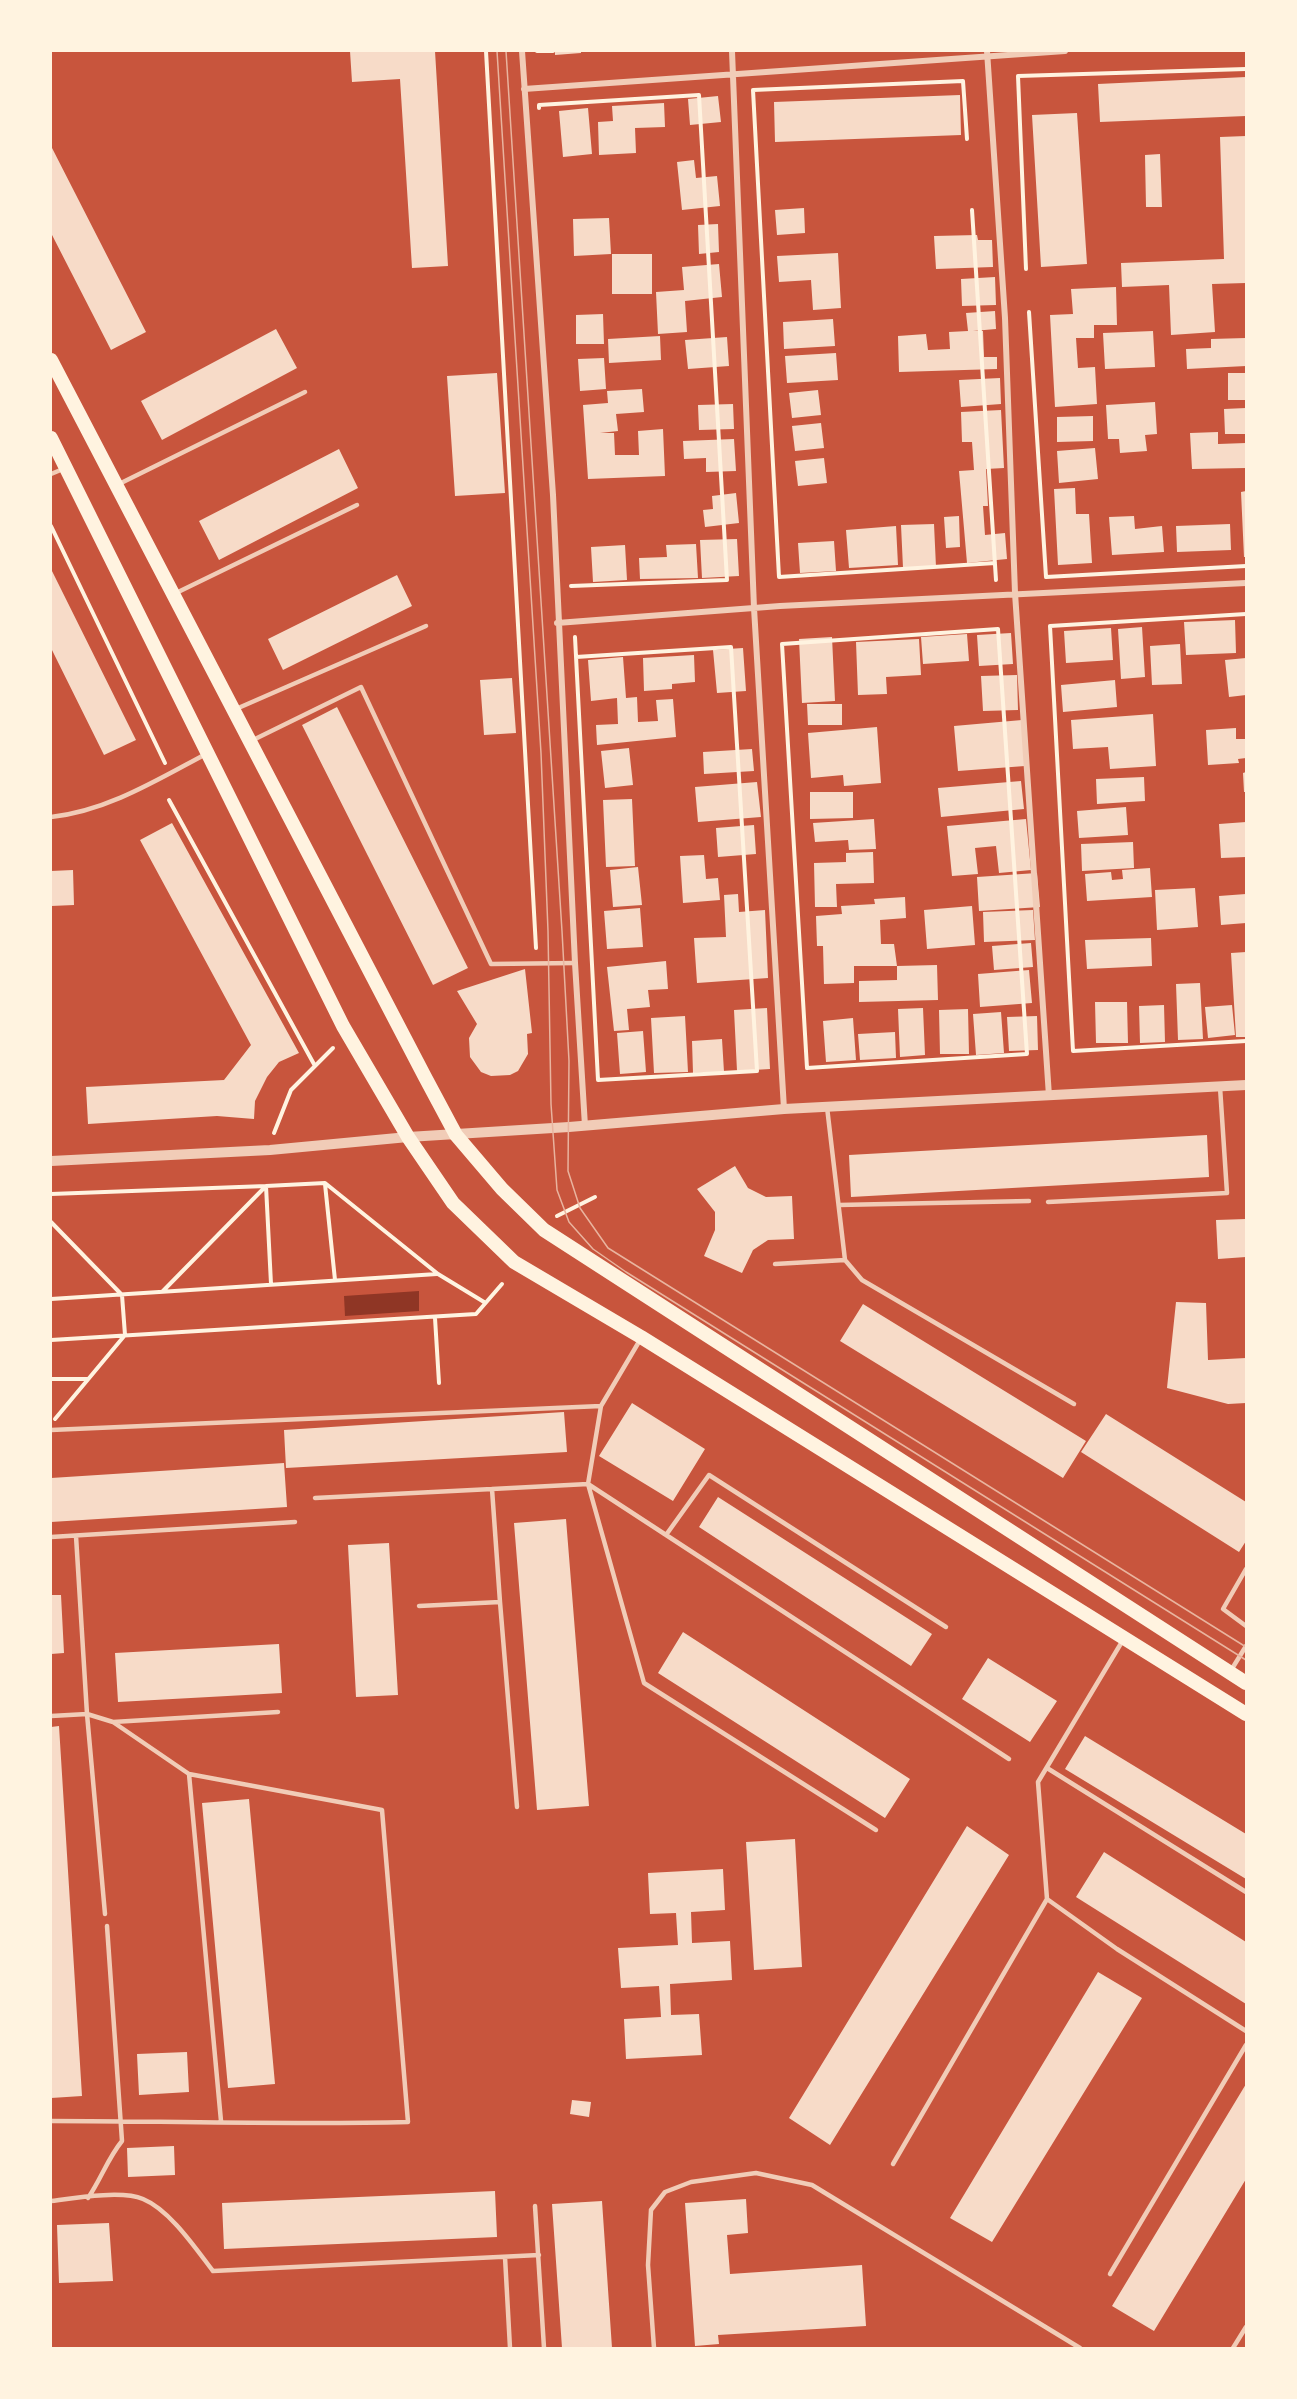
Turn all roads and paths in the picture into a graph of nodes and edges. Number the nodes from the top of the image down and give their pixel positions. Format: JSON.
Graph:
{"nodes":[{"id":1,"x":486,"y":51,"type":"edge"},
{"id":2,"x":522,"y":51,"type":"edge"},
{"id":3,"x":553,"y":51,"type":"edge"},
{"id":4,"x":732,"y":51,"type":"edge"},
{"id":5,"x":1065,"y":51,"type":"edge"},
{"id":6,"x":537,"y":52,"type":"edge"},
{"id":7,"x":987,"y":53,"type":"edge"},
{"id":8,"x":1246,"y":69,"type":"edge"},
{"id":9,"x":734,"y":73,"type":"junction"},
{"id":10,"x":524,"y":89,"type":"junction"},
{"id":11,"x":539,"y":105,"type":"dead end"},
{"id":12,"x":967,"y":139,"type":"dead end"},
{"id":13,"x":972,"y":210,"type":"dead end"},
{"id":14,"x":1026,"y":269,"type":"dead end"},
{"id":15,"x":1029,"y":312,"type":"dead end"},
{"id":16,"x":51,"y":360,"type":"edge"},
{"id":17,"x":304,"y":392,"type":"dead end"},
{"id":18,"x":51,"y":438,"type":"edge"},
{"id":19,"x":66,"y":468,"type":"junction"},
{"id":20,"x":51,"y":474,"type":"edge"},
{"id":21,"x":115,"y":485,"type":"junction"},
{"id":22,"x":357,"y":505,"type":"dead end"},
{"id":23,"x":51,"y":526,"type":"edge"},
{"id":24,"x":995,"y":563,"type":"junction"},
{"id":25,"x":1246,"y":566,"type":"edge"},
{"id":26,"x":996,"y":580,"type":"dead end"},
{"id":27,"x":1246,"y":583,"type":"edge"},
{"id":28,"x":571,"y":586,"type":"dead end"},
{"id":29,"x":1015,"y":593,"type":"junction"},
{"id":30,"x":172,"y":595,"type":"junction"},
{"id":31,"x":754,"y":608,"type":"junction"},
{"id":32,"x":1246,"y":614,"type":"edge"},
{"id":33,"x":557,"y":623,"type":"junction"},
{"id":34,"x":426,"y":626,"type":"dead end"},
{"id":35,"x":574,"y":633,"type":"dead end"},
{"id":36,"x":576,"y":657,"type":"junction"},
{"id":37,"x":233,"y":710,"type":"junction"},
{"id":38,"x":251,"y":741,"type":"junction"},
{"id":39,"x":208,"y":752,"type":"junction"},
{"id":40,"x":169,"y":773,"type":"junction"},
{"id":41,"x":169,"y":800,"type":"dead end"},
{"id":42,"x":51,"y":817,"type":"edge"},
{"id":43,"x":536,"y":948,"type":"dead end"},
{"id":44,"x":575,"y":963,"type":"junction"},
{"id":45,"x":1246,"y":1041,"type":"edge"},
{"id":46,"x":333,"y":1048,"type":"dead end"},
{"id":47,"x":315,"y":1066,"type":"junction"},
{"id":48,"x":807,"y":1068,"type":"joint"},
{"id":49,"x":1246,"y":1085,"type":"edge"},
{"id":50,"x":1220,"y":1087,"type":"junction"},
{"id":51,"x":1049,"y":1097,"type":"junction"},
{"id":52,"x":827,"y":1107,"type":"junction"},
{"id":53,"x":784,"y":1109,"type":"junction"},
{"id":54,"x":585,"y":1126,"type":"junction"},
{"id":55,"x":274,"y":1133,"type":"dead end"},
{"id":56,"x":456,"y":1135,"type":"junction"},
{"id":57,"x":408,"y":1137,"type":"junction"},
{"id":58,"x":51,"y":1161,"type":"edge"},
{"id":59,"x":325,"y":1183,"type":"junction"},
{"id":60,"x":266,"y":1186,"type":"junction"},
{"id":61,"x":51,"y":1194,"type":"edge"},
{"id":62,"x":595,"y":1197,"type":"dead end"},
{"id":63,"x":1029,"y":1201,"type":"dead end"},
{"id":64,"x":1048,"y":1202,"type":"dead end"},
{"id":65,"x":839,"y":1205,"type":"junction"},
{"id":66,"x":557,"y":1216,"type":"dead end"},
{"id":67,"x":51,"y":1222,"type":"edge"},
{"id":68,"x":845,"y":1260,"type":"junction"},
{"id":69,"x":776,"y":1264,"type":"dead end"},
{"id":70,"x":438,"y":1274,"type":"junction"},
{"id":71,"x":335,"y":1280,"type":"junction"},
{"id":72,"x":271,"y":1284,"type":"junction"},
{"id":73,"x":502,"y":1284,"type":"dead end"},
{"id":74,"x":162,"y":1292,"type":"junction"},
{"id":75,"x":122,"y":1295,"type":"junction"},
{"id":76,"x":51,"y":1299,"type":"edge"},
{"id":77,"x":484,"y":1302,"type":"junction"},
{"id":78,"x":435,"y":1318,"type":"junction"},
{"id":79,"x":125,"y":1335,"type":"junction"},
{"id":80,"x":641,"y":1337,"type":"junction"},
{"id":81,"x":51,"y":1340,"type":"edge"},
{"id":82,"x":51,"y":1379,"type":"edge"},
{"id":83,"x":87,"y":1379,"type":"junction"},
{"id":84,"x":439,"y":1383,"type":"dead end"},
{"id":85,"x":1074,"y":1404,"type":"dead end"},
{"id":86,"x":601,"y":1407,"type":"junction"},
{"id":87,"x":51,"y":1424,"type":"edge"},
{"id":88,"x":51,"y":1430,"type":"edge"},
{"id":89,"x":588,"y":1484,"type":"junction"},
{"id":90,"x":492,"y":1489,"type":"junction"},
{"id":91,"x":315,"y":1498,"type":"dead end"},
{"id":92,"x":295,"y":1522,"type":"dead end"},
{"id":93,"x":666,"y":1535,"type":"junction"},
{"id":94,"x":76,"y":1536,"type":"junction"},
{"id":95,"x":51,"y":1537,"type":"edge"},
{"id":96,"x":1246,"y":1569,"type":"edge"},
{"id":97,"x":500,"y":1602,"type":"junction"},
{"id":98,"x":419,"y":1606,"type":"dead end"},
{"id":99,"x":1246,"y":1626,"type":"edge"},
{"id":100,"x":946,"y":1627,"type":"dead end"},
{"id":101,"x":1124,"y":1638,"type":"junction"},
{"id":102,"x":1246,"y":1646,"type":"edge"},
{"id":103,"x":1230,"y":1673,"type":"junction"},
{"id":104,"x":1246,"y":1683,"type":"edge"},
{"id":105,"x":278,"y":1712,"type":"dead end"},
{"id":106,"x":87,"y":1714,"type":"junction"},
{"id":107,"x":1246,"y":1714,"type":"edge"},
{"id":108,"x":51,"y":1716,"type":"edge"},
{"id":109,"x":113,"y":1722,"type":"junction"},
{"id":110,"x":1009,"y":1759,"type":"dead end"},
{"id":111,"x":1047,"y":1768,"type":"junction"},
{"id":112,"x":189,"y":1774,"type":"junction"},
{"id":113,"x":517,"y":1807,"type":"dead end"},
{"id":114,"x":876,"y":1830,"type":"dead end"},
{"id":115,"x":1246,"y":1892,"type":"edge"},
{"id":116,"x":1047,"y":1899,"type":"junction"},
{"id":117,"x":105,"y":1914,"type":"dead end"},
{"id":118,"x":106,"y":1926,"type":"dead end"},
{"id":119,"x":1246,"y":2031,"type":"edge"},
{"id":120,"x":1246,"y":2045,"type":"edge"},
{"id":121,"x":51,"y":2121,"type":"edge"},
{"id":122,"x":123,"y":2121,"type":"junction"},
{"id":123,"x":221,"y":2121,"type":"junction"},
{"id":124,"x":892,"y":2164,"type":"dead end"},
{"id":125,"x":88,"y":2198,"type":"junction"},
{"id":126,"x":51,"y":2201,"type":"edge"},
{"id":127,"x":535,"y":2206,"type":"dead end"},
{"id":128,"x":539,"y":2255,"type":"junction"},
{"id":129,"x":505,"y":2257,"type":"junction"},
{"id":130,"x":1110,"y":2274,"type":"dead end"},
{"id":131,"x":1246,"y":2326,"type":"edge"},
{"id":132,"x":510,"y":2348,"type":"edge"},
{"id":133,"x":544,"y":2348,"type":"edge"},
{"id":134,"x":654,"y":2348,"type":"edge"},
{"id":135,"x":1080,"y":2348,"type":"edge"},
{"id":136,"x":1233,"y":2348,"type":"edge"}],
"edges":[{"from":1,"to":43,"type":"path"},
{"from":2,"to":10,"type":"street"},
{"from":3,"to":6,"type":"path"},
{"from":4,"to":9,"type":"street"},
{"from":5,"to":7,"type":"street"},
{"from":7,"to":9,"type":"street"},
{"from":7,"to":29,"type":"street"},
{"from":8,"to":14,"type":"path"},
{"from":9,"to":10,"type":"street"},
{"from":9,"to":31,"type":"street"},
{"from":10,"to":33,"type":"street"},
{"from":11,"to":28,"type":"path"},
{"from":12,"to":24,"type":"path"},
{"from":13,"to":24,"type":"path"},
{"from":15,"to":25,"type":"path"},
{"from":16,"to":21,"type":"main road"},
{"from":17,"to":21,"type":"lane"},
{"from":18,"to":19,"type":"main road"},
{"from":19,"to":20,"type":"lane"},
{"from":19,"to":39,"type":"main road"},
{"from":21,"to":30,"type":"main road"},
{"from":22,"to":30,"type":"lane"},
{"from":23,"to":40,"type":"path"},
{"from":24,"to":26,"type":"path"},
{"from":27,"to":29,"type":"street"},
{"from":29,"to":31,"type":"street"},
{"from":29,"to":51,"type":"street"},
{"from":30,"to":37,"type":"main road"},
{"from":31,"to":33,"type":"street"},
{"from":31,"to":53,"type":"street"},
{"from":32,"to":45,"type":"path"},
{"from":33,"to":44,"type":"street"},
{"from":34,"to":37,"type":"lane"},
{"from":35,"to":36,"type":"path"},
{"from":36,"to":36,"type":"path"},
{"from":37,"to":38,"type":"main road"},
{"from":38,"to":44,"type":"lane"},
{"from":38,"to":56,"type":"main road"},
{"from":39,"to":40,"type":"lane"},
{"from":39,"to":57,"type":"main road"},
{"from":40,"to":42,"type":"lane"},
{"from":41,"to":47,"type":"path"},
{"from":44,"to":54,"type":"street"},
{"from":46,"to":47,"type":"path"},
{"from":47,"to":55,"type":"path"},
{"from":48,"to":48,"type":"path"},
{"from":49,"to":50,"type":"street"},
{"from":50,"to":51,"type":"street"},
{"from":50,"to":64,"type":"lane"},
{"from":51,"to":52,"type":"street"},
{"from":52,"to":53,"type":"street"},
{"from":52,"to":65,"type":"lane"},
{"from":53,"to":54,"type":"street"},
{"from":54,"to":56,"type":"street"},
{"from":56,"to":57,"type":"street"},
{"from":56,"to":103,"type":"main road"},
{"from":57,"to":58,"type":"street"},
{"from":57,"to":80,"type":"main road"},
{"from":59,"to":60,"type":"path"},
{"from":59,"to":70,"type":"path"},
{"from":59,"to":71,"type":"path"},
{"from":60,"to":61,"type":"path"},
{"from":60,"to":72,"type":"path"},
{"from":60,"to":74,"type":"path"},
{"from":62,"to":66,"type":"path"},
{"from":63,"to":65,"type":"lane"},
{"from":65,"to":68,"type":"lane"},
{"from":67,"to":75,"type":"path"},
{"from":68,"to":69,"type":"lane"},
{"from":68,"to":85,"type":"lane"},
{"from":70,"to":71,"type":"path"},
{"from":70,"to":77,"type":"path"},
{"from":71,"to":72,"type":"path"},
{"from":72,"to":74,"type":"path"},
{"from":73,"to":77,"type":"path"},
{"from":74,"to":75,"type":"path"},
{"from":75,"to":76,"type":"path"},
{"from":75,"to":79,"type":"path"},
{"from":77,"to":78,"type":"path"},
{"from":78,"to":79,"type":"path"},
{"from":78,"to":84,"type":"path"},
{"from":79,"to":81,"type":"path"},
{"from":79,"to":83,"type":"path"},
{"from":80,"to":86,"type":"lane"},
{"from":80,"to":101,"type":"main road"},
{"from":82,"to":83,"type":"path"},
{"from":83,"to":87,"type":"path"},
{"from":86,"to":88,"type":"lane"},
{"from":86,"to":89,"type":"lane"},
{"from":89,"to":90,"type":"lane"},
{"from":89,"to":93,"type":"lane"},
{"from":89,"to":114,"type":"lane"},
{"from":90,"to":91,"type":"lane"},
{"from":90,"to":97,"type":"lane"},
{"from":92,"to":94,"type":"lane"},
{"from":93,"to":100,"type":"lane"},
{"from":93,"to":110,"type":"lane"},
{"from":94,"to":95,"type":"lane"},
{"from":94,"to":106,"type":"lane"},
{"from":96,"to":99,"type":"lane"},
{"from":97,"to":98,"type":"lane"},
{"from":97,"to":113,"type":"lane"},
{"from":101,"to":107,"type":"main road"},
{"from":101,"to":111,"type":"lane"},
{"from":102,"to":103,"type":"lane"},
{"from":103,"to":104,"type":"main road"},
{"from":105,"to":109,"type":"lane"},
{"from":106,"to":108,"type":"lane"},
{"from":106,"to":109,"type":"lane"},
{"from":106,"to":117,"type":"lane"},
{"from":109,"to":112,"type":"lane"},
{"from":111,"to":115,"type":"lane"},
{"from":111,"to":116,"type":"lane"},
{"from":112,"to":123,"type":"lane"},
{"from":112,"to":123,"type":"lane"},
{"from":116,"to":119,"type":"lane"},
{"from":116,"to":124,"type":"lane"},
{"from":118,"to":122,"type":"lane"},
{"from":120,"to":130,"type":"lane"},
{"from":121,"to":122,"type":"lane"},
{"from":122,"to":123,"type":"lane"},
{"from":122,"to":125,"type":"lane"},
{"from":125,"to":126,"type":"lane"},
{"from":125,"to":129,"type":"lane"},
{"from":127,"to":128,"type":"lane"},
{"from":128,"to":129,"type":"lane"},
{"from":128,"to":133,"type":"lane"},
{"from":129,"to":132,"type":"lane"},
{"from":131,"to":136,"type":"lane"},
{"from":134,"to":135,"type":"lane"}]}
